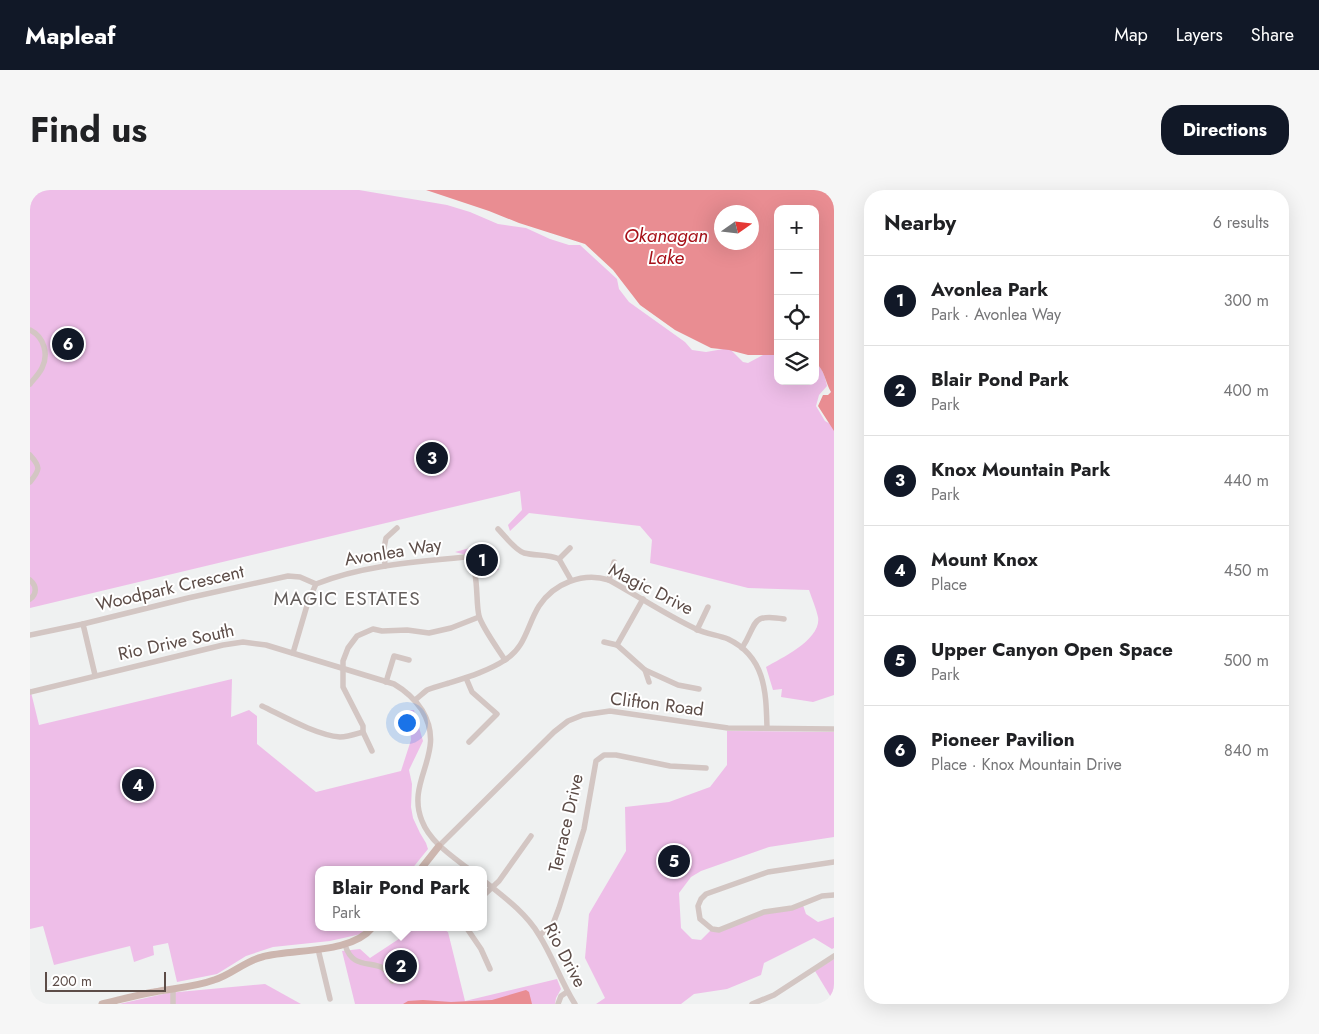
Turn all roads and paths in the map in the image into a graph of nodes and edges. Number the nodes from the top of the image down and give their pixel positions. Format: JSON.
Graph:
{"nodes":[{"id":1,"x":30,"y":330,"type":"edge"},
{"id":2,"x":30,"y":384,"type":"edge"},
{"id":3,"x":30,"y":455,"type":"edge"},
{"id":4,"x":30,"y":482,"type":"edge"},
{"id":5,"x":397,"y":528,"type":"dead end"},
{"id":6,"x":498,"y":529,"type":"dead end"},
{"id":7,"x":570,"y":548,"type":"dead end"},
{"id":8,"x":559,"y":559,"type":"junction"},
{"id":9,"x":614,"y":562,"type":"dead end"},
{"id":10,"x":385,"y":566,"type":"junction"},
{"id":11,"x":30,"y":580,"type":"edge"},
{"id":12,"x":571,"y":580,"type":"junction"},
{"id":13,"x":609,"y":580,"type":"junction"},
{"id":14,"x":316,"y":584,"type":"junction"},
{"id":15,"x":30,"y":599,"type":"edge"},
{"id":16,"x":643,"y":599,"type":"junction"},
{"id":17,"x":708,"y":607,"type":"dead end"},
{"id":18,"x":479,"y":617,"type":"junction"},
{"id":19,"x":784,"y":619,"type":"dead end"},
{"id":20,"x":82,"y":624,"type":"junction"},
{"id":21,"x":697,"y":630,"type":"junction"},
{"id":22,"x":30,"y":635,"type":"edge"},
{"id":23,"x":604,"y":642,"type":"dead end"},
{"id":24,"x":617,"y":645,"type":"junction"},
{"id":25,"x":742,"y":648,"type":"junction"},
{"id":26,"x":293,"y":653,"type":"junction"},
{"id":27,"x":409,"y":660,"type":"dead end"},
{"id":28,"x":505,"y":660,"type":"junction"},
{"id":29,"x":343,"y":668,"type":"junction"},
{"id":30,"x":645,"y":670,"type":"junction"},
{"id":31,"x":95,"y":675,"type":"junction"},
{"id":32,"x":466,"y":678,"type":"junction"},
{"id":33,"x":386,"y":682,"type":"junction"},
{"id":34,"x":649,"y":682,"type":"dead end"},
{"id":35,"x":699,"y":689,"type":"dead end"},
{"id":36,"x":30,"y":692,"type":"edge"},
{"id":37,"x":415,"y":700,"type":"junction"},
{"id":38,"x":262,"y":706,"type":"dead end"},
{"id":39,"x":767,"y":728,"type":"junction"},
{"id":40,"x":834,"y":729,"type":"edge"},
{"id":41,"x":364,"y":732,"type":"junction"},
{"id":42,"x":468,"y":742,"type":"dead end"},
{"id":43,"x":372,"y":751,"type":"dead end"},
{"id":44,"x":706,"y":768,"type":"dead end"},
{"id":45,"x":531,"y":836,"type":"dead end"},
{"id":46,"x":439,"y":846,"type":"junction"},
{"id":47,"x":834,"y":862,"type":"edge"},
{"id":48,"x":423,"y":866,"type":"edge"},
{"id":49,"x":465,"y":866,"type":"edge"},
{"id":50,"x":487,"y":884,"type":"edge"},
{"id":51,"x":492,"y":888,"type":"junction"},
{"id":52,"x":487,"y":892,"type":"edge"},
{"id":53,"x":834,"y":895,"type":"edge"},
{"id":54,"x":368,"y":931,"type":"edge"},
{"id":55,"x":469,"y":931,"type":"edge"},
{"id":56,"x":540,"y":935,"type":"junction"},
{"id":57,"x":345,"y":945,"type":"junction"},
{"id":58,"x":318,"y":948,"type":"junction"},
{"id":59,"x":834,"y":956,"type":"edge"},
{"id":60,"x":490,"y":969,"type":"dead end"},
{"id":61,"x":392,"y":982,"type":"dead end"},
{"id":62,"x":173,"y":989,"type":"junction"},
{"id":63,"x":567,"y":992,"type":"junction"},
{"id":64,"x":330,"y":999,"type":"dead end"},
{"id":65,"x":102,"y":1004,"type":"edge"},
{"id":66,"x":173,"y":1004,"type":"edge"},
{"id":67,"x":558,"y":1004,"type":"edge"},
{"id":68,"x":575,"y":1004,"type":"edge"},
{"id":69,"x":752,"y":1004,"type":"edge"}],
"edges":[{"from":1,"to":2,"type":"street"},
{"from":3,"to":4,"type":"street"},
{"from":5,"to":10,"type":"street"},
{"from":6,"to":8,"type":"street"},
{"from":7,"to":8,"type":"street"},
{"from":8,"to":12,"type":"street"},
{"from":9,"to":13,"type":"street"},
{"from":10,"to":14,"type":"street","name":"Avonlea Way"},
{"from":10,"to":18,"type":"street","name":"Avonlea Way"},
{"from":11,"to":15,"type":"street"},
{"from":12,"to":13,"type":"street","name":"Magic Drive"},
{"from":12,"to":28,"type":"street","name":"Magic Drive"},
{"from":13,"to":16,"type":"street","name":"Magic Drive"},
{"from":14,"to":20,"type":"street","name":"Woodpark Crescent"},
{"from":14,"to":26,"type":"street"},
{"from":16,"to":21,"type":"street","name":"Magic Drive"},
{"from":16,"to":24,"type":"street"},
{"from":17,"to":21,"type":"street"},
{"from":18,"to":28,"type":"street","name":"Avonlea Way"},
{"from":18,"to":29,"type":"street"},
{"from":19,"to":25,"type":"street"},
{"from":20,"to":22,"type":"street"},
{"from":20,"to":31,"type":"street","name":"Woodpark Crescent"},
{"from":21,"to":25,"type":"street","name":"Magic Drive"},
{"from":23,"to":24,"type":"street"},
{"from":24,"to":30,"type":"street"},
{"from":25,"to":39,"type":"street","name":"Magic Drive"},
{"from":26,"to":29,"type":"street","name":"Rio Drive South"},
{"from":26,"to":31,"type":"street","name":"Rio Drive South"},
{"from":27,"to":33,"type":"street"},
{"from":28,"to":32,"type":"street","name":"Magic Drive"},
{"from":29,"to":33,"type":"street","name":"Rio Drive South"},
{"from":29,"to":41,"type":"street"},
{"from":30,"to":34,"type":"street"},
{"from":30,"to":35,"type":"street"},
{"from":31,"to":36,"type":"street","name":"Rio Drive South"},
{"from":32,"to":37,"type":"street","name":"Magic Drive"},
{"from":32,"to":42,"type":"street"},
{"from":33,"to":37,"type":"street","name":"Rio Drive South"},
{"from":37,"to":46,"type":"street","name":"Rio Drive South"},
{"from":38,"to":41,"type":"street"},
{"from":39,"to":40,"type":"street","name":"Clifton Road"},
{"from":39,"to":46,"type":"street","name":"Clifton Road"},
{"from":41,"to":43,"type":"street"},
{"from":44,"to":56,"type":"street","name":"Terrace Drive"},
{"from":45,"to":51,"type":"street"},
{"from":46,"to":48,"type":"main road","name":"Clifton Road"},
{"from":46,"to":49,"type":"street"},
{"from":47,"to":53,"type":"street"},
{"from":50,"to":51,"type":"street","name":"Rio Drive"},
{"from":51,"to":52,"type":"street"},
{"from":51,"to":56,"type":"street","name":"Rio Drive"},
{"from":54,"to":57,"type":"main road"},
{"from":55,"to":60,"type":"street"},
{"from":56,"to":63,"type":"street","name":"Rio Drive"},
{"from":57,"to":58,"type":"main road"},
{"from":57,"to":61,"type":"street"},
{"from":58,"to":62,"type":"main road"},
{"from":58,"to":64,"type":"street"},
{"from":59,"to":69,"type":"street"},
{"from":62,"to":65,"type":"main road"},
{"from":62,"to":66,"type":"street"},
{"from":63,"to":67,"type":"street"},
{"from":63,"to":68,"type":"street","name":"Rio Drive"}]}
